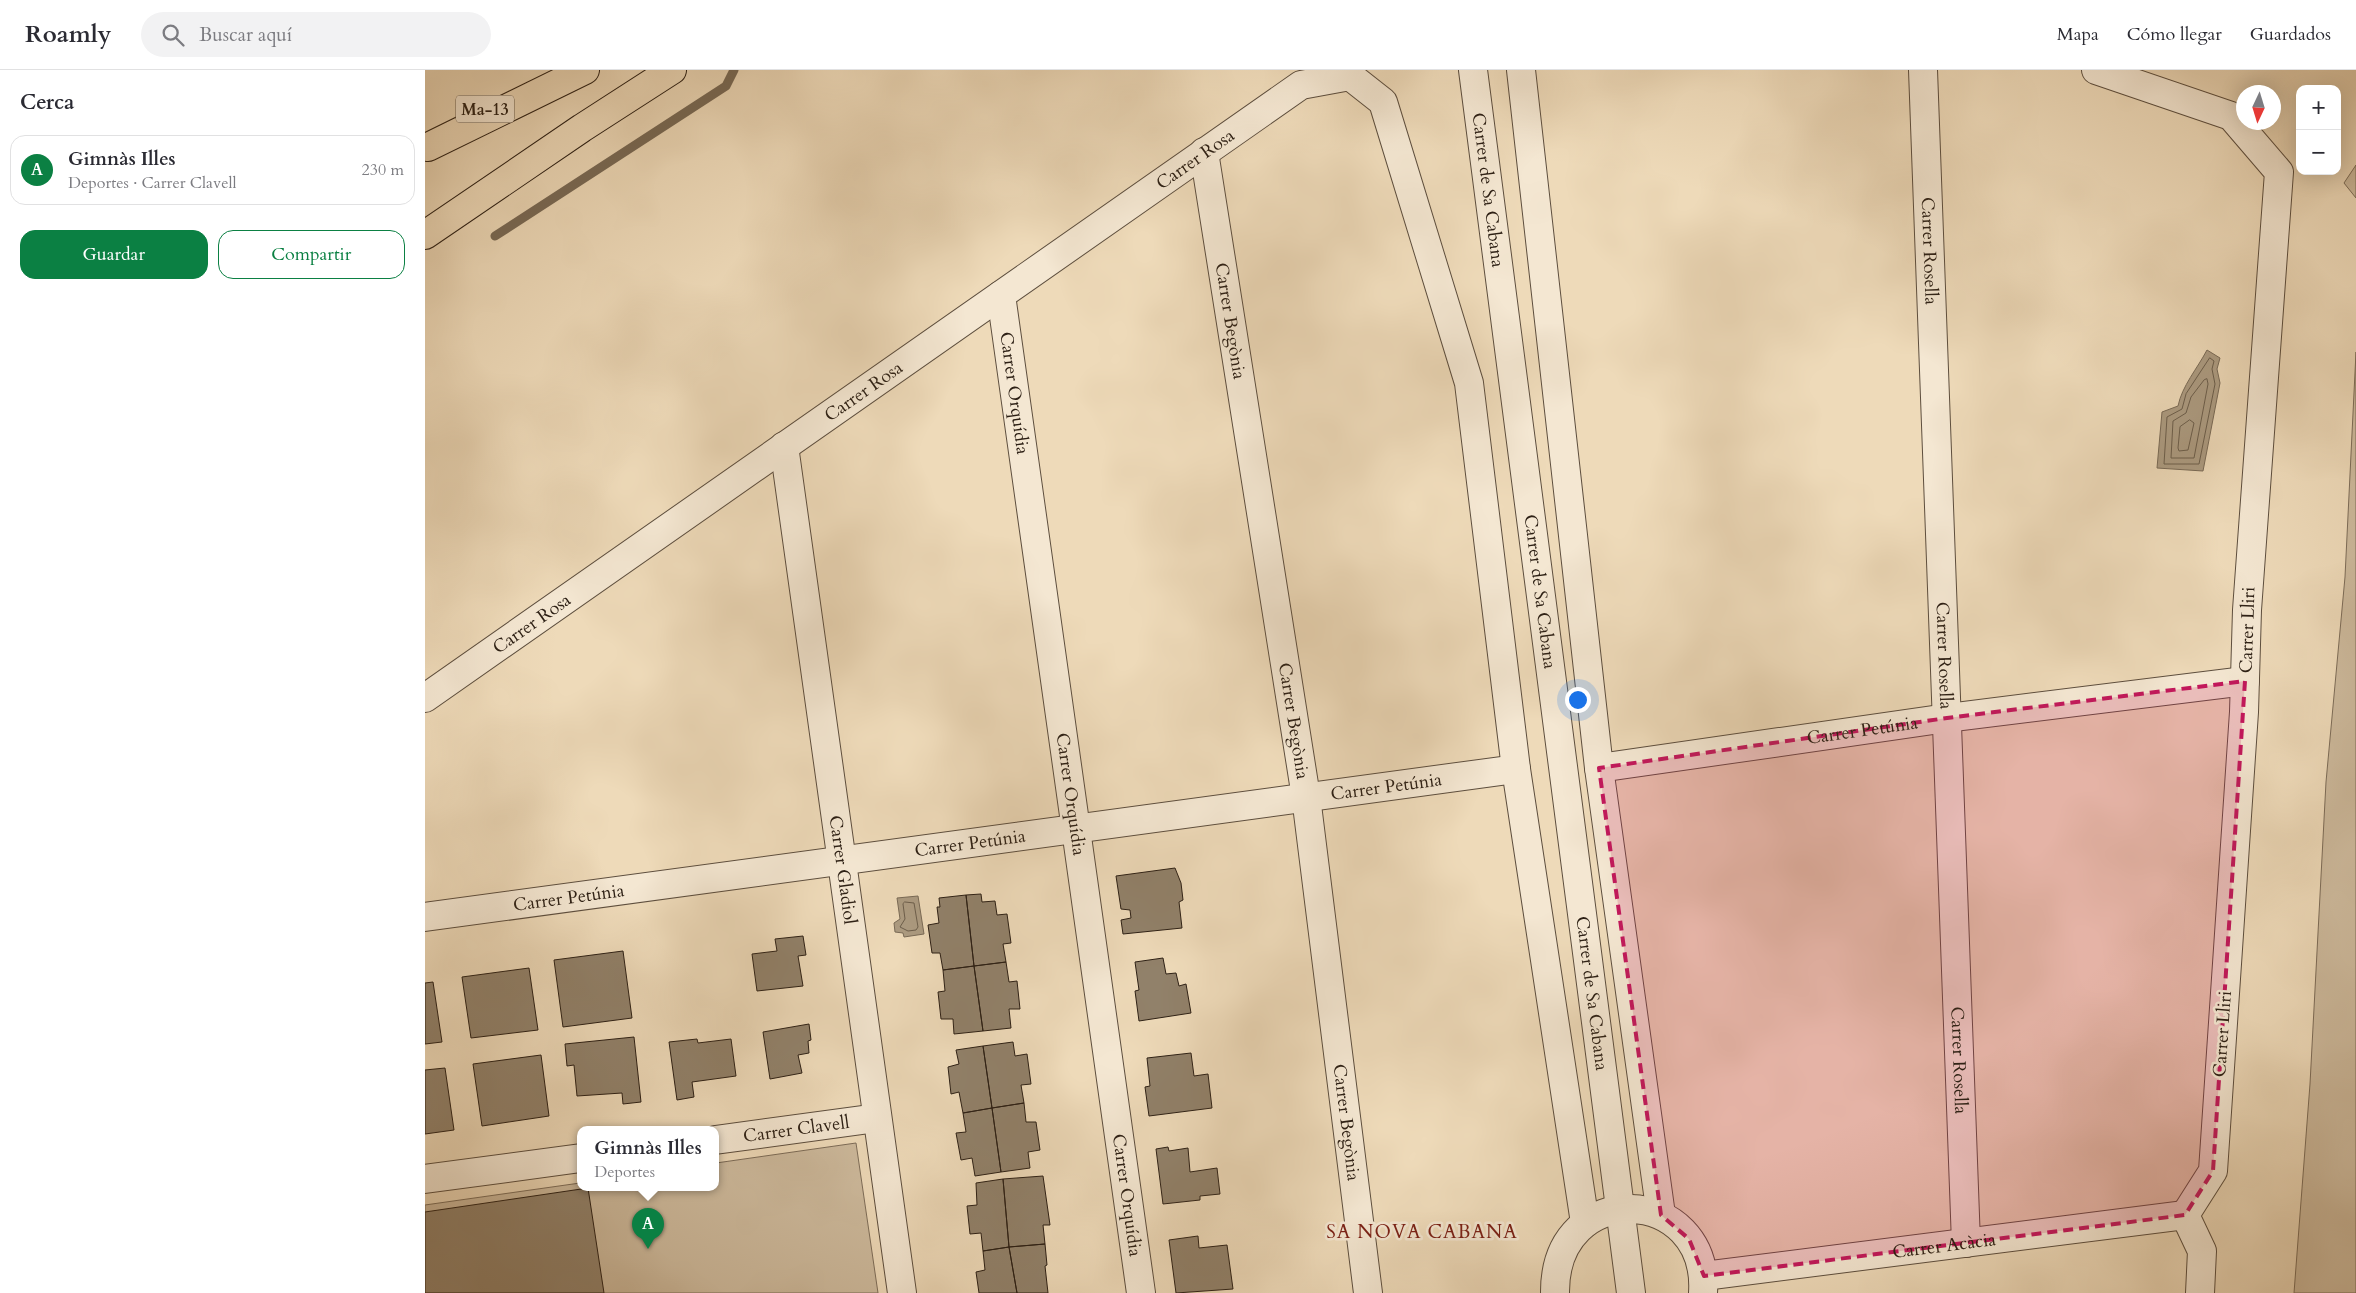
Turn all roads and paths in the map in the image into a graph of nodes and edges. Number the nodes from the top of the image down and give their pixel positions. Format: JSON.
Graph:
{"nodes":[{"id":1,"x":541,"y":70,"type":"edge"},
{"id":2,"x":585,"y":70,"type":"edge"},
{"id":3,"x":673,"y":70,"type":"edge"},
{"id":4,"x":1473,"y":70,"type":"edge"},
{"id":5,"x":1521,"y":70,"type":"edge"},
{"id":6,"x":1923,"y":70,"type":"edge"},
{"id":7,"x":2097,"y":70,"type":"edge"},
{"id":8,"x":427,"y":149,"type":"edge"},
{"id":9,"x":1204,"y":152,"type":"junction"},
{"id":10,"x":425,"y":235,"type":"edge"},
{"id":11,"x":1001,"y":295,"type":"junction"},
{"id":12,"x":784,"y":446,"type":"junction"},
{"id":13,"x":2245,"y":681,"type":"junction"},
{"id":14,"x":425,"y":698,"type":"edge"},
{"id":15,"x":1947,"y":718,"type":"junction"},
{"id":16,"x":1516,"y":768,"type":"junction"},
{"id":17,"x":1599,"y":768,"type":"junction"},
{"id":18,"x":1306,"y":798,"type":"junction"},
{"id":19,"x":1075,"y":829,"type":"junction"},
{"id":20,"x":842,"y":861,"type":"junction"},
{"id":21,"x":425,"y":918,"type":"edge"},
{"id":22,"x":877,"y":1118,"type":"junction"},
{"id":23,"x":719,"y":1139,"type":"edge"},
{"id":24,"x":577,"y":1159,"type":"edge"},
{"id":25,"x":425,"y":1179,"type":"edge"},
{"id":26,"x":1619,"y":1209,"type":"junction"},
{"id":27,"x":1661,"y":1215,"type":"junction"},
{"id":28,"x":2185,"y":1215,"type":"junction"},
{"id":29,"x":1585,"y":1223,"type":"junction"},
{"id":30,"x":1966,"y":1243,"type":"junction"},
{"id":31,"x":1703,"y":1285,"type":"edge"},
{"id":32,"x":902,"y":1293,"type":"edge"},
{"id":33,"x":1141,"y":1293,"type":"edge"},
{"id":34,"x":1368,"y":1293,"type":"edge"},
{"id":35,"x":1555,"y":1293,"type":"edge"},
{"id":36,"x":1631,"y":1293,"type":"edge"},
{"id":37,"x":2200,"y":1293,"type":"edge"}],
"edges":[{"from":1,"to":8,"type":"highway","number":"Ma-13"},
{"from":2,"to":8,"type":"highway"},
{"from":3,"to":10,"type":"highway"},
{"from":4,"to":26,"type":"street","name":"Carrer de Sa Cabana"},
{"from":5,"to":17,"type":"street"},
{"from":6,"to":15,"type":"street","name":"Carrer Rosella"},
{"from":7,"to":13,"type":"street","name":"Carrer Lliri"},
{"from":9,"to":11,"type":"street","name":"Carrer Rosa"},
{"from":9,"to":16,"type":"street","name":"Carrer Rosa"},
{"from":9,"to":18,"type":"street","name":"Carrer Begònia"},
{"from":11,"to":12,"type":"street","name":"Carrer Rosa"},
{"from":11,"to":19,"type":"street","name":"Carrer Orquídia"},
{"from":12,"to":14,"type":"street","name":"Carrer Rosa"},
{"from":12,"to":20,"type":"street","name":"Carrer Gladiol"},
{"from":13,"to":15,"type":"street","name":"Carrer Petúnia"},
{"from":13,"to":28,"type":"street","name":"Carrer Lliri"},
{"from":15,"to":17,"type":"street","name":"Carrer Petúnia"},
{"from":15,"to":30,"type":"street","name":"Carrer Rosella"},
{"from":16,"to":18,"type":"street","name":"Carrer Petúnia"},
{"from":16,"to":29,"type":"street"},
{"from":17,"to":27,"type":"street"},
{"from":18,"to":19,"type":"street","name":"Carrer Petúnia"},
{"from":18,"to":34,"type":"street","name":"Carrer Begònia"},
{"from":19,"to":20,"type":"street","name":"Carrer Petúnia"},
{"from":19,"to":33,"type":"street","name":"Carrer Orquídia"},
{"from":20,"to":21,"type":"street","name":"Carrer Petúnia"},
{"from":20,"to":22,"type":"street","name":"Carrer Gladiol"},
{"from":22,"to":23,"type":"street","name":"Carrer Clavell"},
{"from":22,"to":32,"type":"street","name":"Carrer Gladiol"},
{"from":24,"to":25,"type":"street"},
{"from":26,"to":27,"type":"street"},
{"from":26,"to":29,"type":"street"},
{"from":26,"to":36,"type":"street","name":"Carrer de Sa Cabana"},
{"from":27,"to":31,"type":"street"},
{"from":28,"to":30,"type":"street","name":"Carrer Acàcia"},
{"from":28,"to":37,"type":"street"},
{"from":29,"to":35,"type":"street"},
{"from":30,"to":31,"type":"street","name":"Carrer Acàcia"}]}
